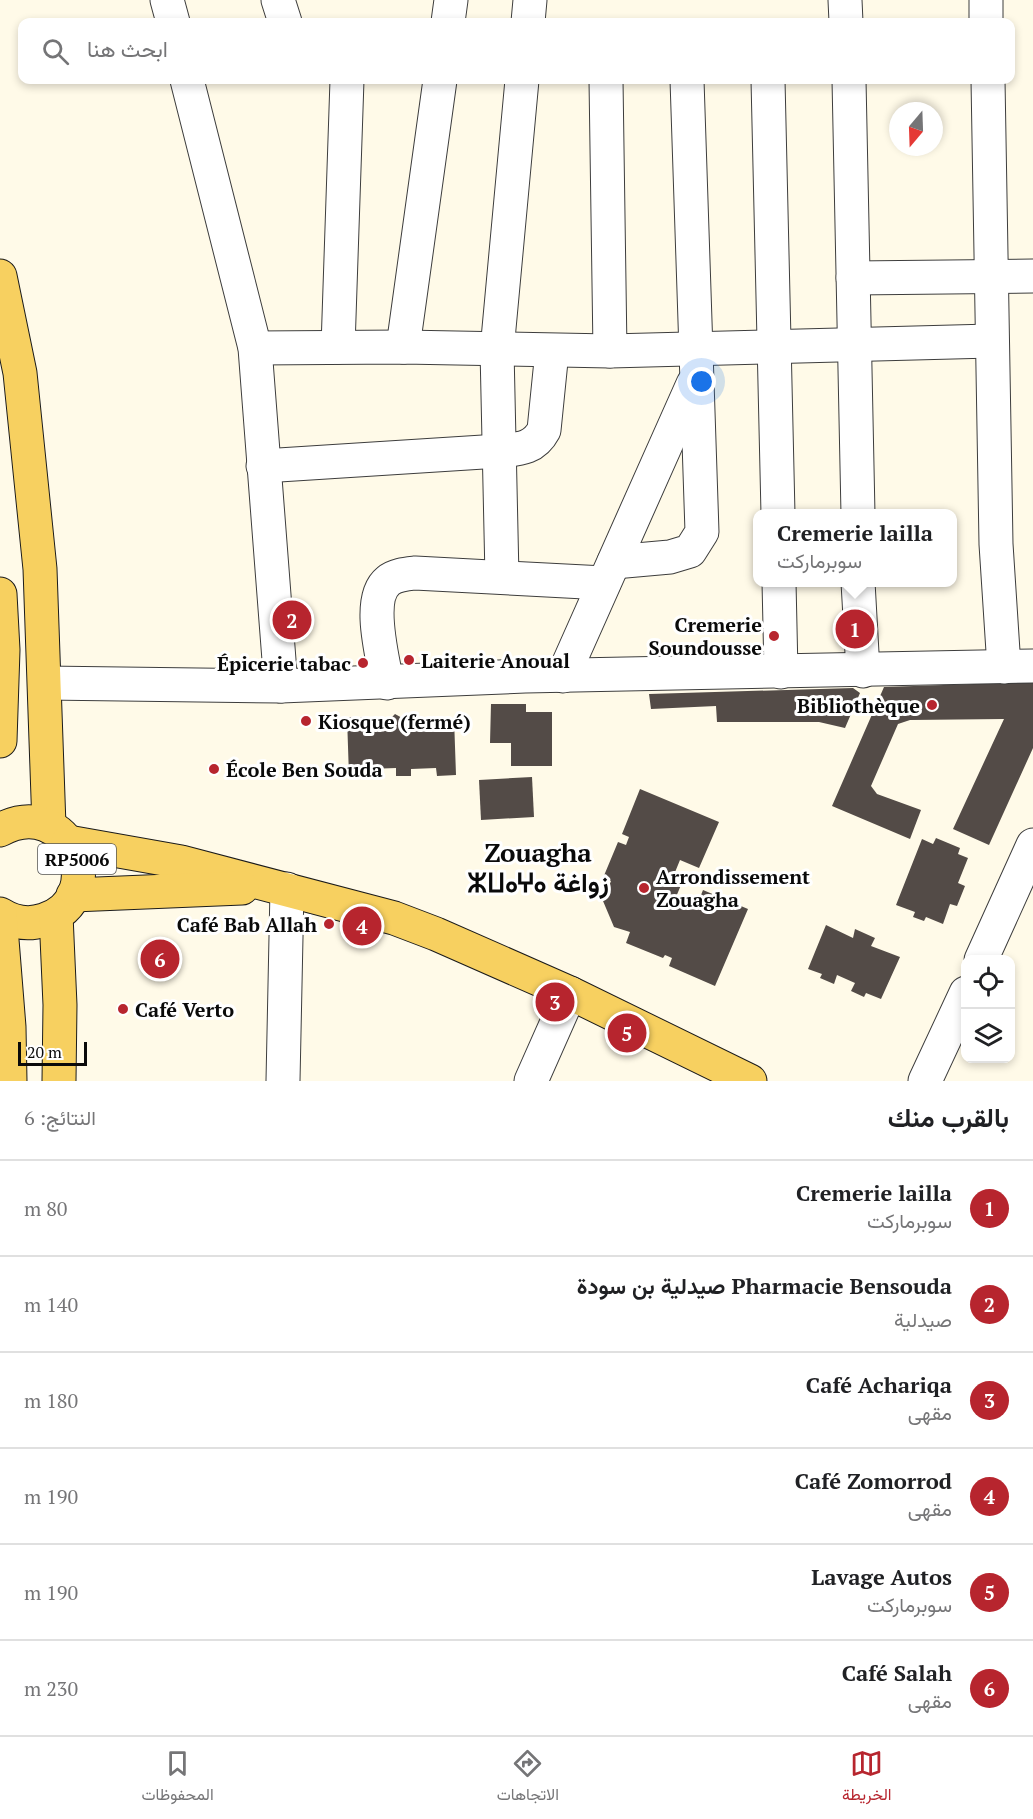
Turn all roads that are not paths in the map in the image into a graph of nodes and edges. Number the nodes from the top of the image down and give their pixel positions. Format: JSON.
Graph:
{"nodes":[{"id":1,"x":167,"y":0,"type":"edge"},
{"id":2,"x":278,"y":0,"type":"edge"},
{"id":3,"x":451,"y":0,"type":"edge"},
{"id":4,"x":530,"y":0,"type":"edge"},
{"id":5,"x":845,"y":0,"type":"edge"},
{"id":6,"x":986,"y":0,"type":"edge"},
{"id":7,"x":172,"y":18,"type":"edge"},
{"id":8,"x":284,"y":18,"type":"edge"},
{"id":9,"x":449,"y":18,"type":"edge"},
{"id":10,"x":528,"y":18,"type":"edge"},
{"id":11,"x":846,"y":18,"type":"edge"},
{"id":12,"x":986,"y":18,"type":"edge"},
{"id":13,"x":189,"y":84,"type":"edge"},
{"id":14,"x":347,"y":84,"type":"edge"},
{"id":15,"x":439,"y":84,"type":"edge"},
{"id":16,"x":522,"y":84,"type":"edge"},
{"id":17,"x":606,"y":84,"type":"edge"},
{"id":18,"x":687,"y":84,"type":"edge"},
{"id":19,"x":768,"y":84,"type":"edge"},
{"id":20,"x":849,"y":84,"type":"edge"},
{"id":21,"x":988,"y":84,"type":"edge"},
{"id":22,"x":0,"y":276,"type":"edge"},
{"id":23,"x":1033,"y":276,"type":"edge"},
{"id":24,"x":993,"y":277,"type":"junction"},
{"id":25,"x":853,"y":278,"type":"junction"},
{"id":26,"x":991,"y":341,"type":"junction"},
{"id":27,"x":854,"y":344,"type":"junction"},
{"id":28,"x":775,"y":346,"type":"junction"},
{"id":29,"x":338,"y":347,"type":"junction"},
{"id":30,"x":403,"y":347,"type":"junction"},
{"id":31,"x":255,"y":348,"type":"junction"},
{"id":32,"x":497,"y":351,"type":"junction"},
{"id":33,"x":552,"y":351,"type":"junction"},
{"id":34,"x":610,"y":351,"type":"junction"},
{"id":35,"x":695,"y":363,"type":"junction"},
{"id":36,"x":499,"y":451,"type":"junction"},
{"id":37,"x":263,"y":466,"type":"junction"},
{"id":38,"x":778,"y":509,"type":"edge"},
{"id":39,"x":858,"y":509,"type":"edge"},
{"id":40,"x":609,"y":573,"type":"junction"},
{"id":41,"x":502,"y":577,"type":"junction"},
{"id":42,"x":779,"y":587,"type":"edge"},
{"id":43,"x":858,"y":587,"type":"edge"},
{"id":44,"x":0,"y":594,"type":"edge"},
{"id":45,"x":1019,"y":666,"type":"edge"},
{"id":46,"x":863,"y":671,"type":"junction"},
{"id":47,"x":781,"y":672,"type":"junction"},
{"id":48,"x":563,"y":676,"type":"junction"},
{"id":49,"x":45,"y":683,"type":"junction"},
{"id":50,"x":387,"y":683,"type":"junction"},
{"id":51,"x":281,"y":686,"type":"junction"},
{"id":52,"x":0,"y":741,"type":"edge"},
{"id":53,"x":0,"y":830,"type":"edge"},
{"id":54,"x":59,"y":834,"type":"junction"},
{"id":55,"x":1033,"y":845,"type":"edge"},
{"id":56,"x":282,"y":888,"type":"junction"},
{"id":57,"x":65,"y":905,"type":"junction"},
{"id":58,"x":0,"y":915,"type":"edge"},
{"id":59,"x":983,"y":955,"type":"edge"},
{"id":60,"x":570,"y":993,"type":"junction"},
{"id":61,"x":961,"y":1004,"type":"edge"},
{"id":62,"x":10,"y":1081,"type":"edge"},
{"id":63,"x":59,"y":1081,"type":"edge"},
{"id":64,"x":283,"y":1081,"type":"edge"},
{"id":65,"x":531,"y":1081,"type":"edge"},
{"id":66,"x":750,"y":1081,"type":"edge"},
{"id":67,"x":925,"y":1081,"type":"edge"}],
"edges":[{"from":1,"to":7,"type":"street"},
{"from":2,"to":8,"type":"street"},
{"from":3,"to":9,"type":"street"},
{"from":4,"to":10,"type":"street"},
{"from":5,"to":11,"type":"street"},
{"from":6,"to":12,"type":"street"},
{"from":13,"to":31,"type":"street"},
{"from":14,"to":29,"type":"street"},
{"from":15,"to":30,"type":"street"},
{"from":16,"to":32,"type":"street"},
{"from":17,"to":34,"type":"street"},
{"from":18,"to":35,"type":"street"},
{"from":19,"to":28,"type":"street"},
{"from":20,"to":25,"type":"street"},
{"from":21,"to":24,"type":"street"},
{"from":22,"to":49,"type":"main road","number":"RP5006"},
{"from":23,"to":24,"type":"street"},
{"from":24,"to":25,"type":"street"},
{"from":24,"to":26,"type":"street"},
{"from":25,"to":27,"type":"street"},
{"from":26,"to":27,"type":"street"},
{"from":26,"to":45,"type":"street"},
{"from":27,"to":28,"type":"street"},
{"from":27,"to":39,"type":"street"},
{"from":28,"to":35,"type":"street"},
{"from":28,"to":38,"type":"street"},
{"from":29,"to":30,"type":"street"},
{"from":29,"to":31,"type":"street"},
{"from":30,"to":32,"type":"street"},
{"from":31,"to":37,"type":"street"},
{"from":32,"to":33,"type":"street"},
{"from":32,"to":36,"type":"street"},
{"from":33,"to":34,"type":"street"},
{"from":33,"to":36,"type":"street"},
{"from":34,"to":35,"type":"street"},
{"from":35,"to":40,"type":"street"},
{"from":35,"to":40,"type":"street"},
{"from":36,"to":37,"type":"street"},
{"from":36,"to":41,"type":"street"},
{"from":37,"to":51,"type":"street"},
{"from":40,"to":41,"type":"street"},
{"from":40,"to":48,"type":"street"},
{"from":41,"to":50,"type":"street"},
{"from":42,"to":47,"type":"street"},
{"from":43,"to":46,"type":"street"},
{"from":44,"to":52,"type":"main road"},
{"from":45,"to":46,"type":"street"},
{"from":46,"to":47,"type":"street"},
{"from":47,"to":48,"type":"street"},
{"from":48,"to":50,"type":"street"},
{"from":49,"to":51,"type":"street"},
{"from":49,"to":54,"type":"main road","number":"RP5006"},
{"from":50,"to":51,"type":"street"},
{"from":53,"to":54,"type":"main road","number":"RP5006"},
{"from":54,"to":56,"type":"main road"},
{"from":54,"to":57,"type":"main road","number":"RP5006"},
{"from":55,"to":59,"type":"street"},
{"from":56,"to":57,"type":"main road"},
{"from":56,"to":60,"type":"main road"},
{"from":56,"to":64,"type":"street"},
{"from":57,"to":58,"type":"main road"},
{"from":57,"to":63,"type":"main road","number":"RP5006"},
{"from":58,"to":62,"type":"main road"},
{"from":60,"to":65,"type":"street"},
{"from":60,"to":66,"type":"main road"},
{"from":61,"to":67,"type":"street"}]}
